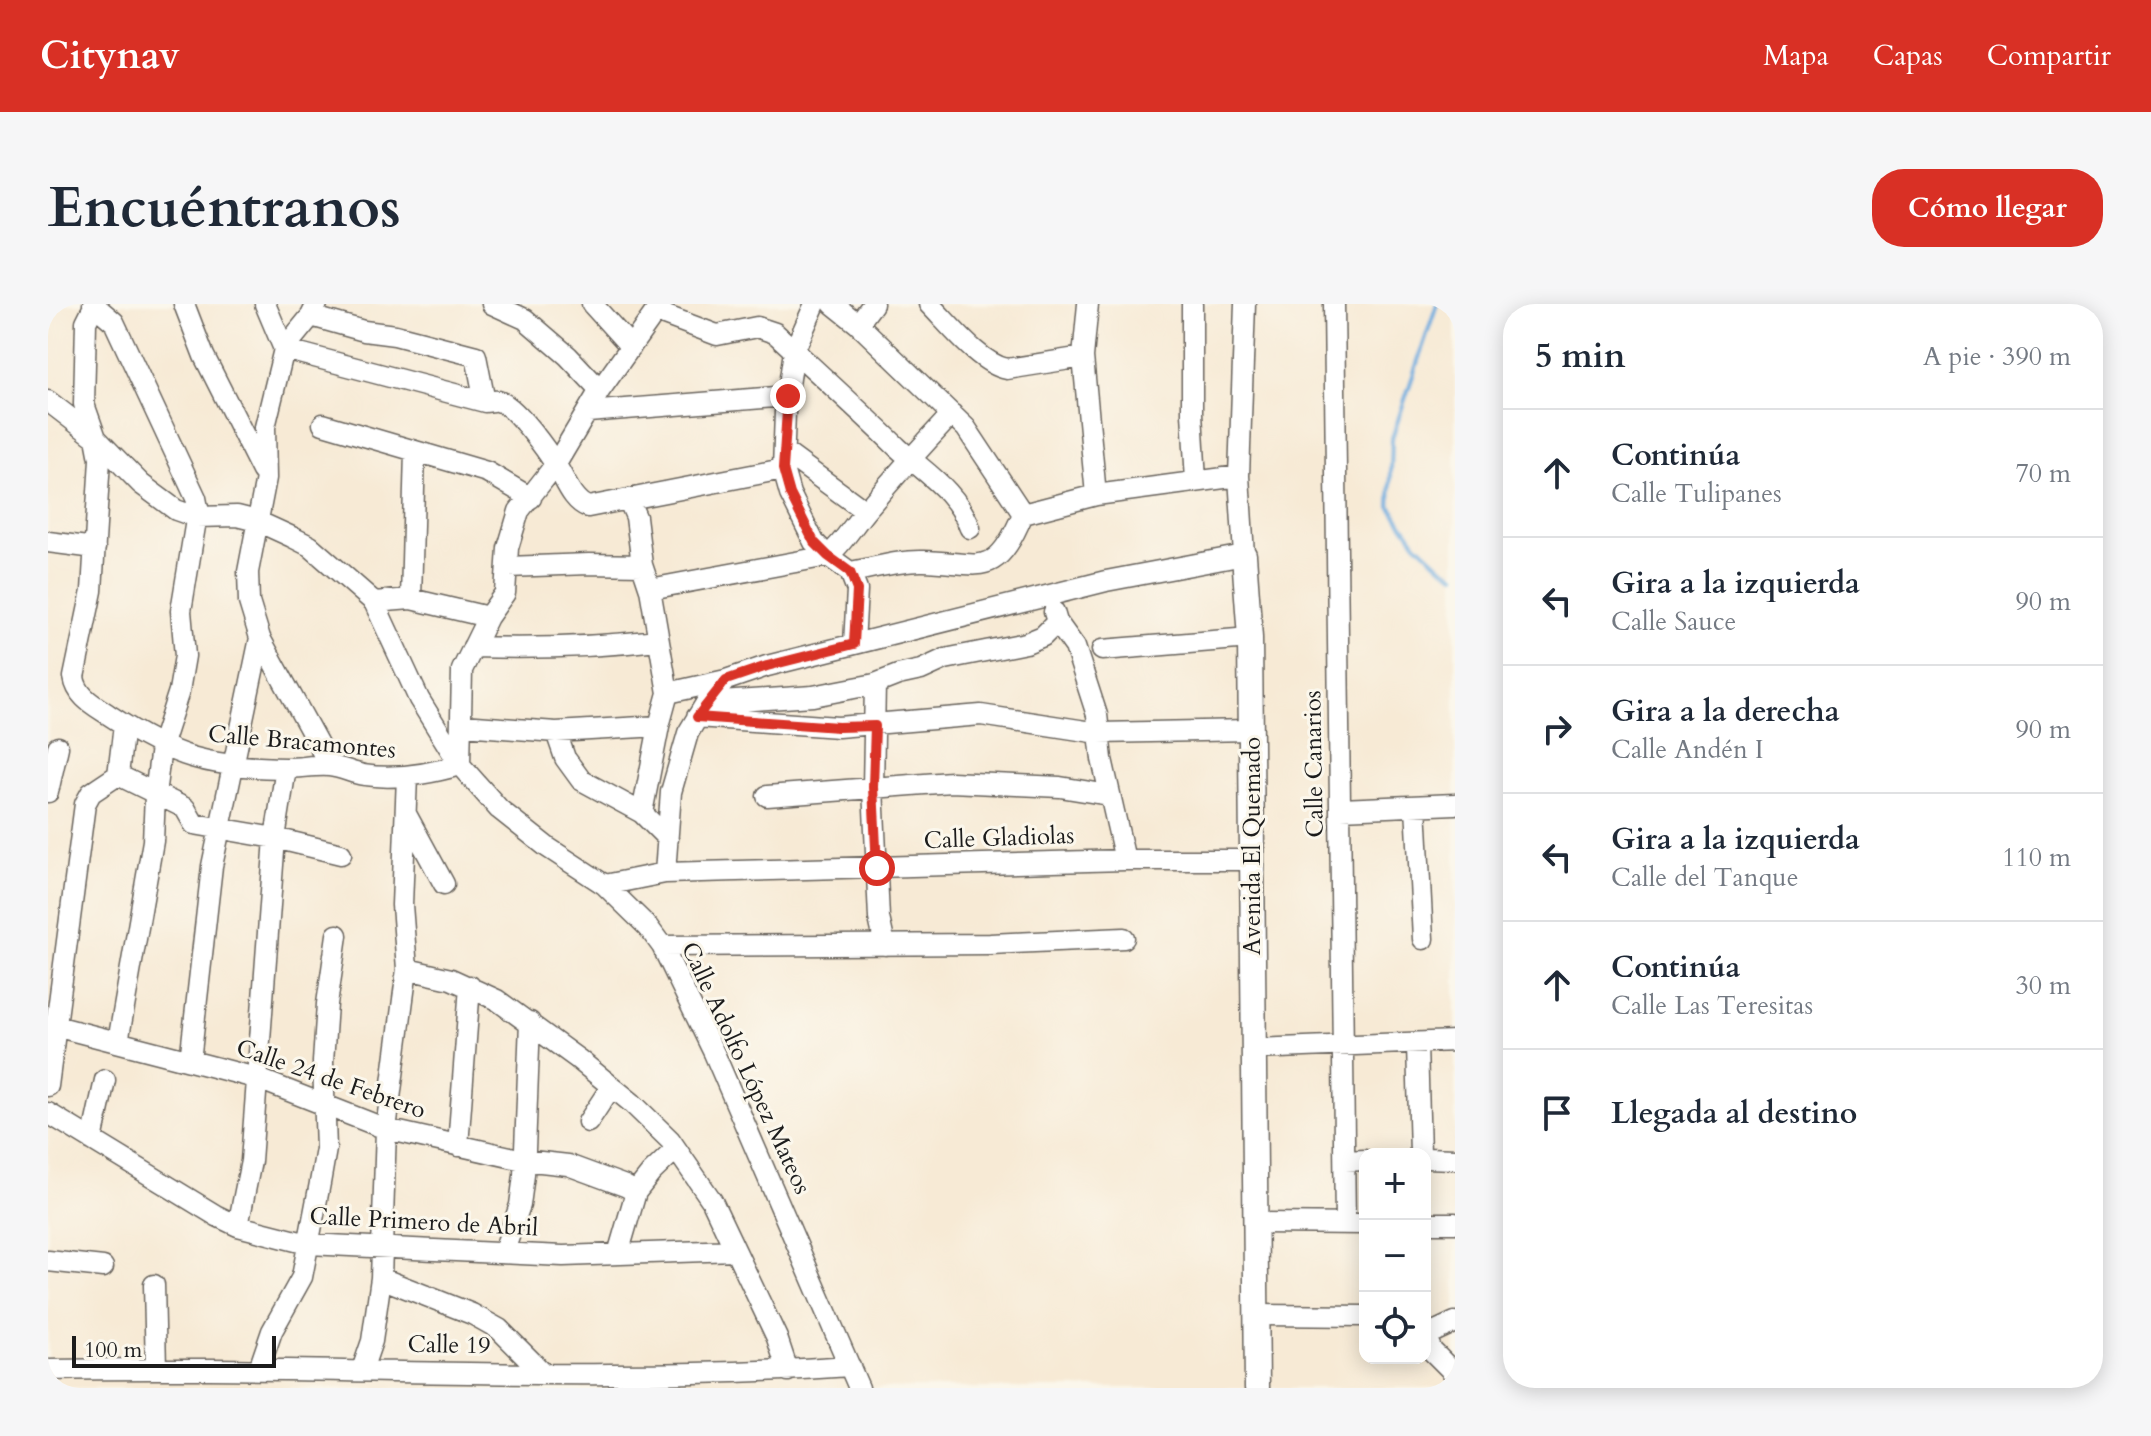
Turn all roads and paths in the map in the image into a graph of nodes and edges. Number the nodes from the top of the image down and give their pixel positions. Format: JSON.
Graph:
{"nodes":[{"id":1,"x":94,"y":304,"type":"edge"},
{"id":2,"x":184,"y":304,"type":"edge"},
{"id":3,"x":265,"y":304,"type":"edge"},
{"id":4,"x":492,"y":304,"type":"edge"},
{"id":5,"x":592,"y":304,"type":"edge"},
{"id":6,"x":815,"y":304,"type":"edge"},
{"id":7,"x":833,"y":304,"type":"edge"},
{"id":8,"x":873,"y":304,"type":"edge"},
{"id":9,"x":929,"y":304,"type":"edge"},
{"id":10,"x":1088,"y":304,"type":"edge"},
{"id":11,"x":1192,"y":304,"type":"edge"},
{"id":12,"x":1245,"y":304,"type":"edge"},
{"id":13,"x":1334,"y":304,"type":"edge"},
{"id":14,"x":658,"y":308,"type":"edge"},
{"id":15,"x":314,"y":310,"type":"edge"},
{"id":16,"x":528,"y":311,"type":"edge"},
{"id":17,"x":858,"y":324,"type":"junction"},
{"id":18,"x":631,"y":347,"type":"junction"},
{"id":19,"x":284,"y":349,"type":"junction"},
{"id":20,"x":794,"y":351,"type":"junction"},
{"id":21,"x":1083,"y":357,"type":"junction"},
{"id":22,"x":600,"y":390,"type":"junction"},
{"id":23,"x":788,"y":396,"type":"junction"},
{"id":24,"x":48,"y":401,"type":"edge"},
{"id":25,"x":485,"y":402,"type":"junction"},
{"id":26,"x":588,"y":412,"type":"junction"},
{"id":27,"x":952,"y":414,"type":"junction"},
{"id":28,"x":323,"y":424,"type":"dead end"},
{"id":29,"x":96,"y":438,"type":"junction"},
{"id":30,"x":415,"y":451,"type":"junction"},
{"id":31,"x":910,"y":459,"type":"junction"},
{"id":32,"x":784,"y":461,"type":"junction"},
{"id":33,"x":556,"y":464,"type":"junction"},
{"id":34,"x":1239,"y":476,"type":"junction"},
{"id":35,"x":266,"y":478,"type":"junction"},
{"id":36,"x":1196,"y":481,"type":"junction"},
{"id":37,"x":1096,"y":495,"type":"junction"},
{"id":38,"x":531,"y":498,"type":"junction"},
{"id":39,"x":629,"y":501,"type":"junction"},
{"id":40,"x":865,"y":511,"type":"junction"},
{"id":41,"x":1023,"y":514,"type":"junction"},
{"id":42,"x":196,"y":517,"type":"junction"},
{"id":43,"x":257,"y":521,"type":"junction"},
{"id":44,"x":970,"y":528,"type":"dead end"},
{"id":45,"x":48,"y":542,"type":"edge"},
{"id":46,"x":95,"y":548,"type":"junction"},
{"id":47,"x":1244,"y":555,"type":"junction"},
{"id":48,"x":828,"y":556,"type":"junction"},
{"id":49,"x":642,"y":565,"type":"junction"},
{"id":50,"x":507,"y":567,"type":"junction"},
{"id":51,"x":850,"y":572,"type":"junction"},
{"id":52,"x":650,"y":589,"type":"junction"},
{"id":53,"x":1049,"y":597,"type":"junction"},
{"id":54,"x":411,"y":599,"type":"junction"},
{"id":55,"x":374,"y":602,"type":"junction"},
{"id":56,"x":488,"y":617,"type":"junction"},
{"id":57,"x":1057,"y":622,"type":"junction"},
{"id":58,"x":260,"y":638,"type":"junction"},
{"id":59,"x":1250,"y":638,"type":"junction"},
{"id":60,"x":658,"y":640,"type":"junction"},
{"id":61,"x":854,"y":644,"type":"junction"},
{"id":62,"x":473,"y":647,"type":"junction"},
{"id":63,"x":1102,"y":650,"type":"dead end"},
{"id":64,"x":726,"y":680,"type":"junction"},
{"id":65,"x":875,"y":684,"type":"junction"},
{"id":66,"x":668,"y":693,"type":"junction"},
{"id":67,"x":702,"y":710,"type":"junction"},
{"id":68,"x":124,"y":725,"type":"junction"},
{"id":69,"x":463,"y":725,"type":"junction"},
{"id":70,"x":659,"y":726,"type":"junction"},
{"id":71,"x":875,"y":726,"type":"junction"},
{"id":72,"x":1251,"y":730,"type":"junction"},
{"id":73,"x":556,"y":732,"type":"junction"},
{"id":74,"x":1099,"y":733,"type":"junction"},
{"id":75,"x":58,"y":747,"type":"dead end"},
{"id":76,"x":161,"y":747,"type":"junction"},
{"id":77,"x":460,"y":765,"type":"junction"},
{"id":78,"x":236,"y":766,"type":"junction"},
{"id":79,"x":330,"y":766,"type":"junction"},
{"id":80,"x":286,"y":768,"type":"junction"},
{"id":81,"x":118,"y":775,"type":"junction"},
{"id":82,"x":407,"y":776,"type":"junction"},
{"id":83,"x":873,"y":787,"type":"junction"},
{"id":84,"x":48,"y":792,"type":"edge"},
{"id":85,"x":155,"y":795,"type":"junction"},
{"id":86,"x":1109,"y":795,"type":"junction"},
{"id":87,"x":767,"y":796,"type":"dead end"},
{"id":88,"x":1455,"y":804,"type":"edge"},
{"id":89,"x":1416,"y":806,"type":"junction"},
{"id":90,"x":1341,"y":809,"type":"junction"},
{"id":91,"x":405,"y":813,"type":"junction"},
{"id":92,"x":642,"y":813,"type":"junction"},
{"id":93,"x":220,"y":827,"type":"junction"},
{"id":94,"x":275,"y":838,"type":"junction"},
{"id":95,"x":668,"y":839,"type":"junction"},
{"id":96,"x":341,"y":854,"type":"dead end"},
{"id":97,"x":1125,"y":860,"type":"junction"},
{"id":98,"x":1252,"y":860,"type":"junction"},
{"id":99,"x":877,"y":868,"type":"junction"},
{"id":100,"x":665,"y":873,"type":"junction"},
{"id":101,"x":444,"y":884,"type":"dead end"},
{"id":102,"x":605,"y":885,"type":"junction"},
{"id":103,"x":337,"y":935,"type":"dead end"},
{"id":104,"x":1124,"y":938,"type":"dead end"},
{"id":105,"x":1423,"y":939,"type":"dead end"},
{"id":106,"x":885,"y":945,"type":"junction"},
{"id":107,"x":662,"y":946,"type":"junction"},
{"id":108,"x":407,"y":969,"type":"junction"},
{"id":109,"x":470,"y":986,"type":"junction"},
{"id":110,"x":530,"y":1022,"type":"junction"},
{"id":111,"x":55,"y":1026,"type":"junction"},
{"id":112,"x":1455,"y":1041,"type":"edge"},
{"id":113,"x":118,"y":1042,"type":"junction"},
{"id":114,"x":1417,"y":1044,"type":"junction"},
{"id":115,"x":1345,"y":1047,"type":"junction"},
{"id":116,"x":1253,"y":1049,"type":"junction"},
{"id":117,"x":190,"y":1061,"type":"junction"},
{"id":118,"x":256,"y":1078,"type":"junction"},
{"id":119,"x":105,"y":1080,"type":"dead end"},
{"id":120,"x":48,"y":1086,"type":"edge"},
{"id":121,"x":611,"y":1087,"type":"junction"},
{"id":122,"x":323,"y":1104,"type":"junction"},
{"id":123,"x":48,"y":1113,"type":"edge"},
{"id":124,"x":588,"y":1122,"type":"dead end"},
{"id":125,"x":386,"y":1129,"type":"junction"},
{"id":126,"x":92,"y":1140,"type":"junction"},
{"id":127,"x":458,"y":1146,"type":"junction"},
{"id":128,"x":1420,"y":1148,"type":"edge"},
{"id":129,"x":676,"y":1149,"type":"junction"},
{"id":130,"x":1431,"y":1158,"type":"edge"},
{"id":131,"x":1455,"y":1159,"type":"edge"},
{"id":132,"x":523,"y":1160,"type":"junction"},
{"id":133,"x":1355,"y":1161,"type":"edge"},
{"id":134,"x":636,"y":1192,"type":"junction"},
{"id":135,"x":1255,"y":1223,"type":"junction"},
{"id":136,"x":1431,"y":1223,"type":"edge"},
{"id":137,"x":1455,"y":1223,"type":"edge"},
{"id":138,"x":1355,"y":1224,"type":"edge"},
{"id":139,"x":238,"y":1226,"type":"junction"},
{"id":140,"x":308,"y":1244,"type":"junction"},
{"id":141,"x":383,"y":1246,"type":"junction"},
{"id":142,"x":735,"y":1250,"type":"junction"},
{"id":143,"x":504,"y":1251,"type":"junction"},
{"id":144,"x":618,"y":1254,"type":"junction"},
{"id":145,"x":48,"y":1261,"type":"edge"},
{"id":146,"x":103,"y":1267,"type":"dead end"},
{"id":147,"x":381,"y":1278,"type":"junction"},
{"id":148,"x":154,"y":1285,"type":"dead end"},
{"id":149,"x":1256,"y":1315,"type":"junction"},
{"id":150,"x":1359,"y":1316,"type":"edge"},
{"id":151,"x":1455,"y":1322,"type":"edge"},
{"id":152,"x":1431,"y":1333,"type":"edge"},
{"id":153,"x":1431,"y":1348,"type":"edge"},
{"id":154,"x":850,"y":1366,"type":"junction"},
{"id":155,"x":156,"y":1368,"type":"junction"},
{"id":156,"x":259,"y":1369,"type":"junction"},
{"id":157,"x":48,"y":1370,"type":"edge"},
{"id":158,"x":362,"y":1370,"type":"junction"},
{"id":159,"x":389,"y":1370,"type":"junction"},
{"id":160,"x":788,"y":1371,"type":"junction"},
{"id":161,"x":543,"y":1373,"type":"junction"},
{"id":162,"x":1455,"y":1374,"type":"edge"},
{"id":163,"x":458,"y":1380,"type":"edge"},
{"id":164,"x":594,"y":1380,"type":"edge"},
{"id":165,"x":374,"y":1388,"type":"edge"},
{"id":166,"x":859,"y":1388,"type":"edge"},
{"id":167,"x":1257,"y":1388,"type":"edge"}],
"edges":[{"from":1,"to":29,"type":"street"},
{"from":1,"to":42,"type":"street"},
{"from":2,"to":35,"type":"street"},
{"from":3,"to":19,"type":"street"},
{"from":4,"to":16,"type":"street"},
{"from":5,"to":18,"type":"street"},
{"from":6,"to":20,"type":"street"},
{"from":7,"to":17,"type":"street"},
{"from":8,"to":17,"type":"street"},
{"from":9,"to":21,"type":"street"},
{"from":10,"to":21,"type":"street"},
{"from":11,"to":36,"type":"street"},
{"from":12,"to":34,"type":"street","name":"Avenida El Quemado"},
{"from":13,"to":90,"type":"street","name":"Calle Canarios"},
{"from":14,"to":18,"type":"street"},
{"from":14,"to":20,"type":"street"},
{"from":15,"to":19,"type":"street"},
{"from":15,"to":25,"type":"street"},
{"from":16,"to":22,"type":"street"},
{"from":17,"to":27,"type":"street"},
{"from":18,"to":22,"type":"street"},
{"from":19,"to":25,"type":"street"},
{"from":19,"to":35,"type":"street"},
{"from":20,"to":23,"type":"street"},
{"from":20,"to":31,"type":"street"},
{"from":21,"to":37,"type":"street"},
{"from":22,"to":26,"type":"street"},
{"from":23,"to":26,"type":"street"},
{"from":23,"to":32,"type":"street"},
{"from":24,"to":29,"type":"street"},
{"from":25,"to":33,"type":"street"},
{"from":26,"to":33,"type":"street"},
{"from":27,"to":31,"type":"street"},
{"from":27,"to":41,"type":"street"},
{"from":28,"to":30,"type":"street"},
{"from":29,"to":42,"type":"street"},
{"from":29,"to":46,"type":"street","name":"Calle Bracamontes"},
{"from":30,"to":38,"type":"street"},
{"from":30,"to":54,"type":"street"},
{"from":31,"to":40,"type":"street"},
{"from":31,"to":44,"type":"street"},
{"from":32,"to":39,"type":"street"},
{"from":32,"to":40,"type":"street"},
{"from":32,"to":48,"type":"street"},
{"from":33,"to":38,"type":"street"},
{"from":33,"to":39,"type":"street"},
{"from":34,"to":36,"type":"street"},
{"from":34,"to":47,"type":"street","name":"Avenida El Quemado"},
{"from":35,"to":43,"type":"street"},
{"from":36,"to":37,"type":"street"},
{"from":37,"to":41,"type":"street"},
{"from":38,"to":50,"type":"street"},
{"from":39,"to":49,"type":"street"},
{"from":40,"to":48,"type":"street"},
{"from":41,"to":51,"type":"street"},
{"from":42,"to":43,"type":"street"},
{"from":42,"to":76,"type":"street"},
{"from":43,"to":55,"type":"street"},
{"from":43,"to":58,"type":"street"},
{"from":45,"to":46,"type":"street"},
{"from":46,"to":68,"type":"street","name":"Calle Bracamontes"},
{"from":47,"to":53,"type":"street"},
{"from":47,"to":59,"type":"main road","name":"Avenida El Quemado"},
{"from":48,"to":51,"type":"street"},
{"from":48,"to":52,"type":"street"},
{"from":49,"to":50,"type":"street"},
{"from":49,"to":52,"type":"street"},
{"from":50,"to":56,"type":"street"},
{"from":51,"to":61,"type":"street"},
{"from":52,"to":60,"type":"street"},
{"from":53,"to":57,"type":"street"},
{"from":53,"to":61,"type":"street"},
{"from":54,"to":55,"type":"street"},
{"from":54,"to":56,"type":"street"},
{"from":55,"to":77,"type":"street","name":"Calle Adolfo López Mateos"},
{"from":56,"to":62,"type":"street"},
{"from":57,"to":65,"type":"street"},
{"from":57,"to":74,"type":"street"},
{"from":58,"to":78,"type":"street"},
{"from":58,"to":79,"type":"street"},
{"from":59,"to":63,"type":"street"},
{"from":59,"to":72,"type":"main road","name":"Avenida El Quemado"},
{"from":60,"to":62,"type":"street"},
{"from":60,"to":66,"type":"street"},
{"from":61,"to":64,"type":"street"},
{"from":62,"to":69,"type":"street"},
{"from":64,"to":66,"type":"street"},
{"from":64,"to":67,"type":"street"},
{"from":65,"to":67,"type":"street"},
{"from":65,"to":71,"type":"street"},
{"from":66,"to":70,"type":"street"},
{"from":67,"to":71,"type":"street"},
{"from":67,"to":95,"type":"street"},
{"from":68,"to":76,"type":"street","name":"Calle Bracamontes"},
{"from":68,"to":81,"type":"street"},
{"from":69,"to":73,"type":"street"},
{"from":69,"to":77,"type":"street"},
{"from":70,"to":73,"type":"street"},
{"from":70,"to":92,"type":"street"},
{"from":71,"to":74,"type":"street"},
{"from":71,"to":83,"type":"street"},
{"from":72,"to":74,"type":"street"},
{"from":72,"to":98,"type":"main road","name":"Avenida El Quemado"},
{"from":73,"to":92,"type":"street"},
{"from":74,"to":86,"type":"street"},
{"from":75,"to":84,"type":"street"},
{"from":76,"to":78,"type":"street","name":"Calle Bracamontes"},
{"from":76,"to":85,"type":"street"},
{"from":77,"to":82,"type":"street","name":"Calle Bracamontes"},
{"from":77,"to":102,"type":"street","name":"Calle Adolfo López Mateos"},
{"from":78,"to":80,"type":"street","name":"Calle Bracamontes"},
{"from":78,"to":93,"type":"street"},
{"from":79,"to":80,"type":"street","name":"Calle Bracamontes"},
{"from":79,"to":82,"type":"street","name":"Calle Bracamontes"},
{"from":80,"to":94,"type":"street"},
{"from":81,"to":85,"type":"street"},
{"from":81,"to":111,"type":"street"},
{"from":82,"to":91,"type":"street"},
{"from":83,"to":86,"type":"street"},
{"from":83,"to":87,"type":"street"},
{"from":83,"to":99,"type":"street"},
{"from":85,"to":93,"type":"street"},
{"from":85,"to":113,"type":"street"},
{"from":86,"to":97,"type":"street"},
{"from":88,"to":89,"type":"street"},
{"from":89,"to":90,"type":"street"},
{"from":89,"to":105,"type":"street"},
{"from":90,"to":115,"type":"street","name":"Calle Canarios"},
{"from":91,"to":101,"type":"street"},
{"from":91,"to":108,"type":"street"},
{"from":92,"to":95,"type":"street"},
{"from":93,"to":94,"type":"street"},
{"from":93,"to":117,"type":"street"},
{"from":94,"to":96,"type":"street"},
{"from":94,"to":118,"type":"street"},
{"from":95,"to":100,"type":"street"},
{"from":97,"to":98,"type":"street","name":"Calle Gladiolas"},
{"from":97,"to":99,"type":"street","name":"Calle Gladiolas"},
{"from":98,"to":116,"type":"main road","name":"Avenida El Quemado"},
{"from":99,"to":100,"type":"street","name":"Calle Gladiolas"},
{"from":99,"to":106,"type":"street"},
{"from":100,"to":102,"type":"street","name":"Calle Gladiolas"},
{"from":102,"to":107,"type":"street","name":"Calle Adolfo López Mateos"},
{"from":103,"to":122,"type":"street"},
{"from":104,"to":106,"type":"street"},
{"from":106,"to":107,"type":"street"},
{"from":107,"to":154,"type":"street","name":"Calle Adolfo López Mateos"},
{"from":108,"to":109,"type":"street"},
{"from":108,"to":125,"type":"street"},
{"from":109,"to":110,"type":"street"},
{"from":109,"to":127,"type":"street"},
{"from":110,"to":121,"type":"street"},
{"from":110,"to":132,"type":"street"},
{"from":111,"to":113,"type":"street","name":"Calle 24 de Febrero"},
{"from":111,"to":120,"type":"street"},
{"from":112,"to":114,"type":"street"},
{"from":113,"to":117,"type":"street","name":"Calle 24 de Febrero"},
{"from":114,"to":115,"type":"street"},
{"from":114,"to":128,"type":"street"},
{"from":115,"to":116,"type":"street"},
{"from":115,"to":133,"type":"street","name":"Calle Canarios"},
{"from":116,"to":135,"type":"main road","name":"Avenida El Quemado"},
{"from":117,"to":118,"type":"street","name":"Calle 24 de Febrero"},
{"from":118,"to":122,"type":"street","name":"Calle 24 de Febrero"},
{"from":118,"to":139,"type":"street"},
{"from":119,"to":126,"type":"street"},
{"from":121,"to":124,"type":"street"},
{"from":121,"to":129,"type":"street"},
{"from":122,"to":125,"type":"street","name":"Calle 24 de Febrero"},
{"from":122,"to":140,"type":"street"},
{"from":123,"to":126,"type":"street","name":"Calle Primero de Abril"},
{"from":125,"to":127,"type":"street","name":"Calle 24 de Febrero"},
{"from":125,"to":141,"type":"street"},
{"from":126,"to":139,"type":"street","name":"Calle Primero de Abril"},
{"from":127,"to":132,"type":"street","name":"Calle 24 de Febrero"},
{"from":129,"to":134,"type":"street"},
{"from":129,"to":142,"type":"street"},
{"from":130,"to":131,"type":"street"},
{"from":132,"to":134,"type":"street","name":"Calle 24 de Febrero"},
{"from":132,"to":143,"type":"street"},
{"from":133,"to":138,"type":"street","name":"Calle Canarios"},
{"from":134,"to":144,"type":"street"},
{"from":135,"to":138,"type":"street"},
{"from":135,"to":149,"type":"main road","name":"Avenida El Quemado"},
{"from":136,"to":137,"type":"street"},
{"from":139,"to":140,"type":"street","name":"Calle Primero de Abril"},
{"from":140,"to":141,"type":"street","name":"Calle Primero de Abril"},
{"from":140,"to":156,"type":"street"},
{"from":141,"to":143,"type":"street","name":"Calle Primero de Abril"},
{"from":141,"to":147,"type":"street"},
{"from":142,"to":144,"type":"street","name":"Calle Primero de Abril"},
{"from":142,"to":160,"type":"street"},
{"from":143,"to":144,"type":"street","name":"Calle Primero de Abril"},
{"from":145,"to":146,"type":"street"},
{"from":147,"to":158,"type":"street"},
{"from":147,"to":161,"type":"street"},
{"from":148,"to":155,"type":"street"},
{"from":149,"to":150,"type":"street"},
{"from":149,"to":167,"type":"main road","name":"Avenida El Quemado"},
{"from":151,"to":152,"type":"street"},
{"from":153,"to":162,"type":"street"},
{"from":154,"to":160,"type":"street","name":"Calle 19"},
{"from":154,"to":166,"type":"street","name":"Calle Adolfo López Mateos"},
{"from":155,"to":156,"type":"street","name":"Calle 19"},
{"from":155,"to":157,"type":"street","name":"Calle 19"},
{"from":156,"to":158,"type":"street","name":"Calle 19"},
{"from":158,"to":159,"type":"street","name":"Calle 19"},
{"from":159,"to":163,"type":"street","name":"Calle 19"},
{"from":159,"to":165,"type":"street"},
{"from":160,"to":164,"type":"street","name":"Calle 19"},
{"from":161,"to":163,"type":"street","name":"Calle 19"},
{"from":161,"to":164,"type":"street","name":"Calle 19"}]}
